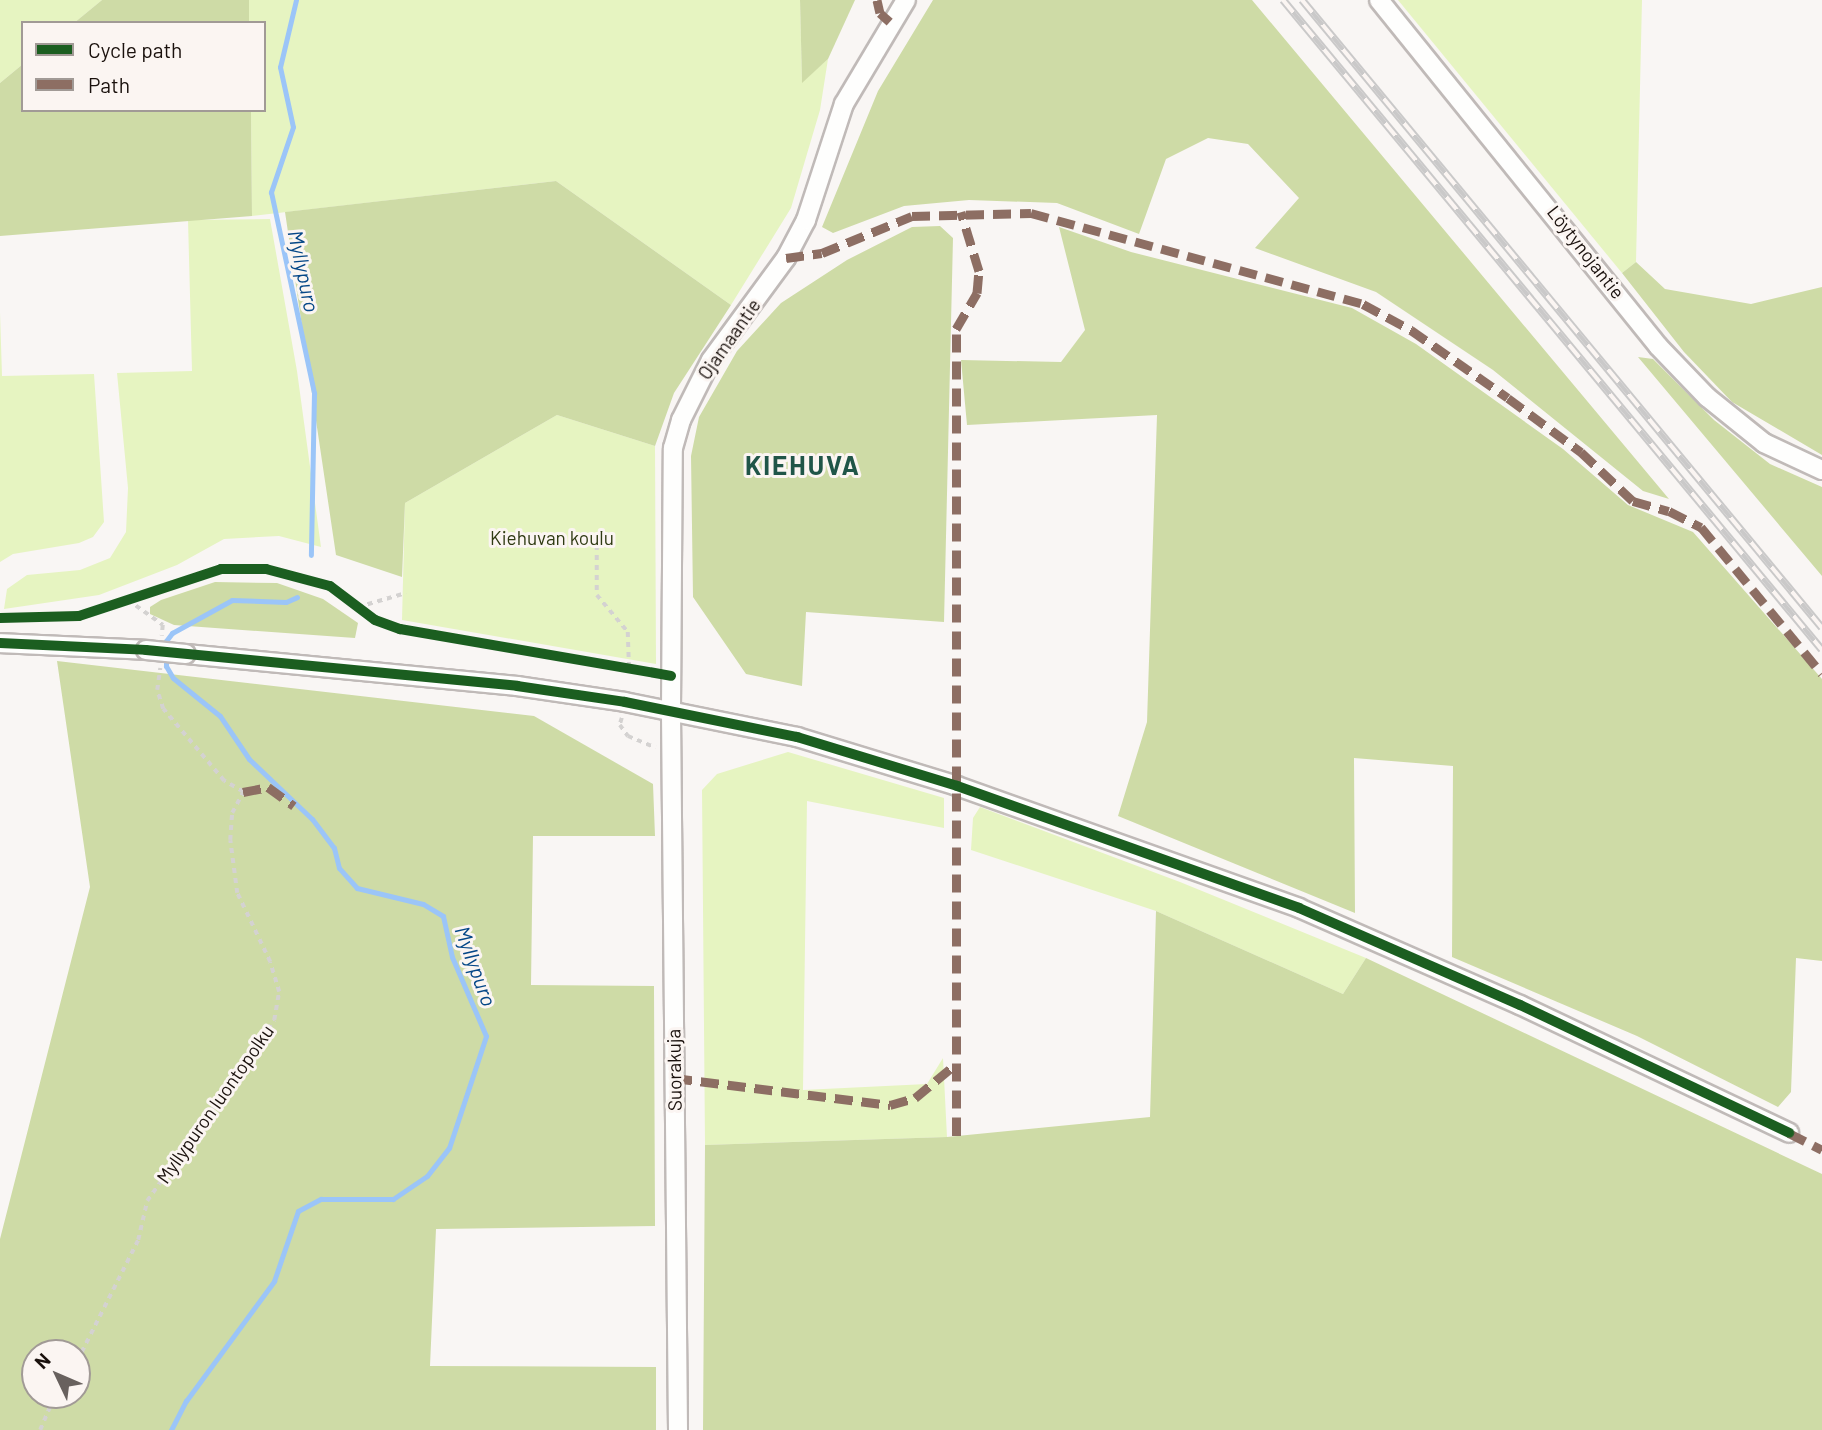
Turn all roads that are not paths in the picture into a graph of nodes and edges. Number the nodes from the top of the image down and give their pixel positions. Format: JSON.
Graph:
{"nodes":[{"id":1,"x":906,"y":0,"type":"edge"},
{"id":2,"x":1379,"y":0,"type":"edge"},
{"id":3,"x":1822,"y":470,"type":"edge"},
{"id":4,"x":0,"y":643,"type":"edge"},
{"id":5,"x":671,"y":710,"type":"junction"},
{"id":6,"x":1789,"y":1133,"type":"dead end"},
{"id":7,"x":678,"y":1430,"type":"edge"}],
"edges":[{"from":1,"to":5,"type":"street","name":"Ojamaantie"},
{"from":2,"to":3,"type":"street","name":"Löytynojantie"},
{"from":4,"to":5,"type":"street","bridge":true},
{"from":5,"to":6,"type":"street"},
{"from":5,"to":7,"type":"street","name":"Suorakuja"}]}
